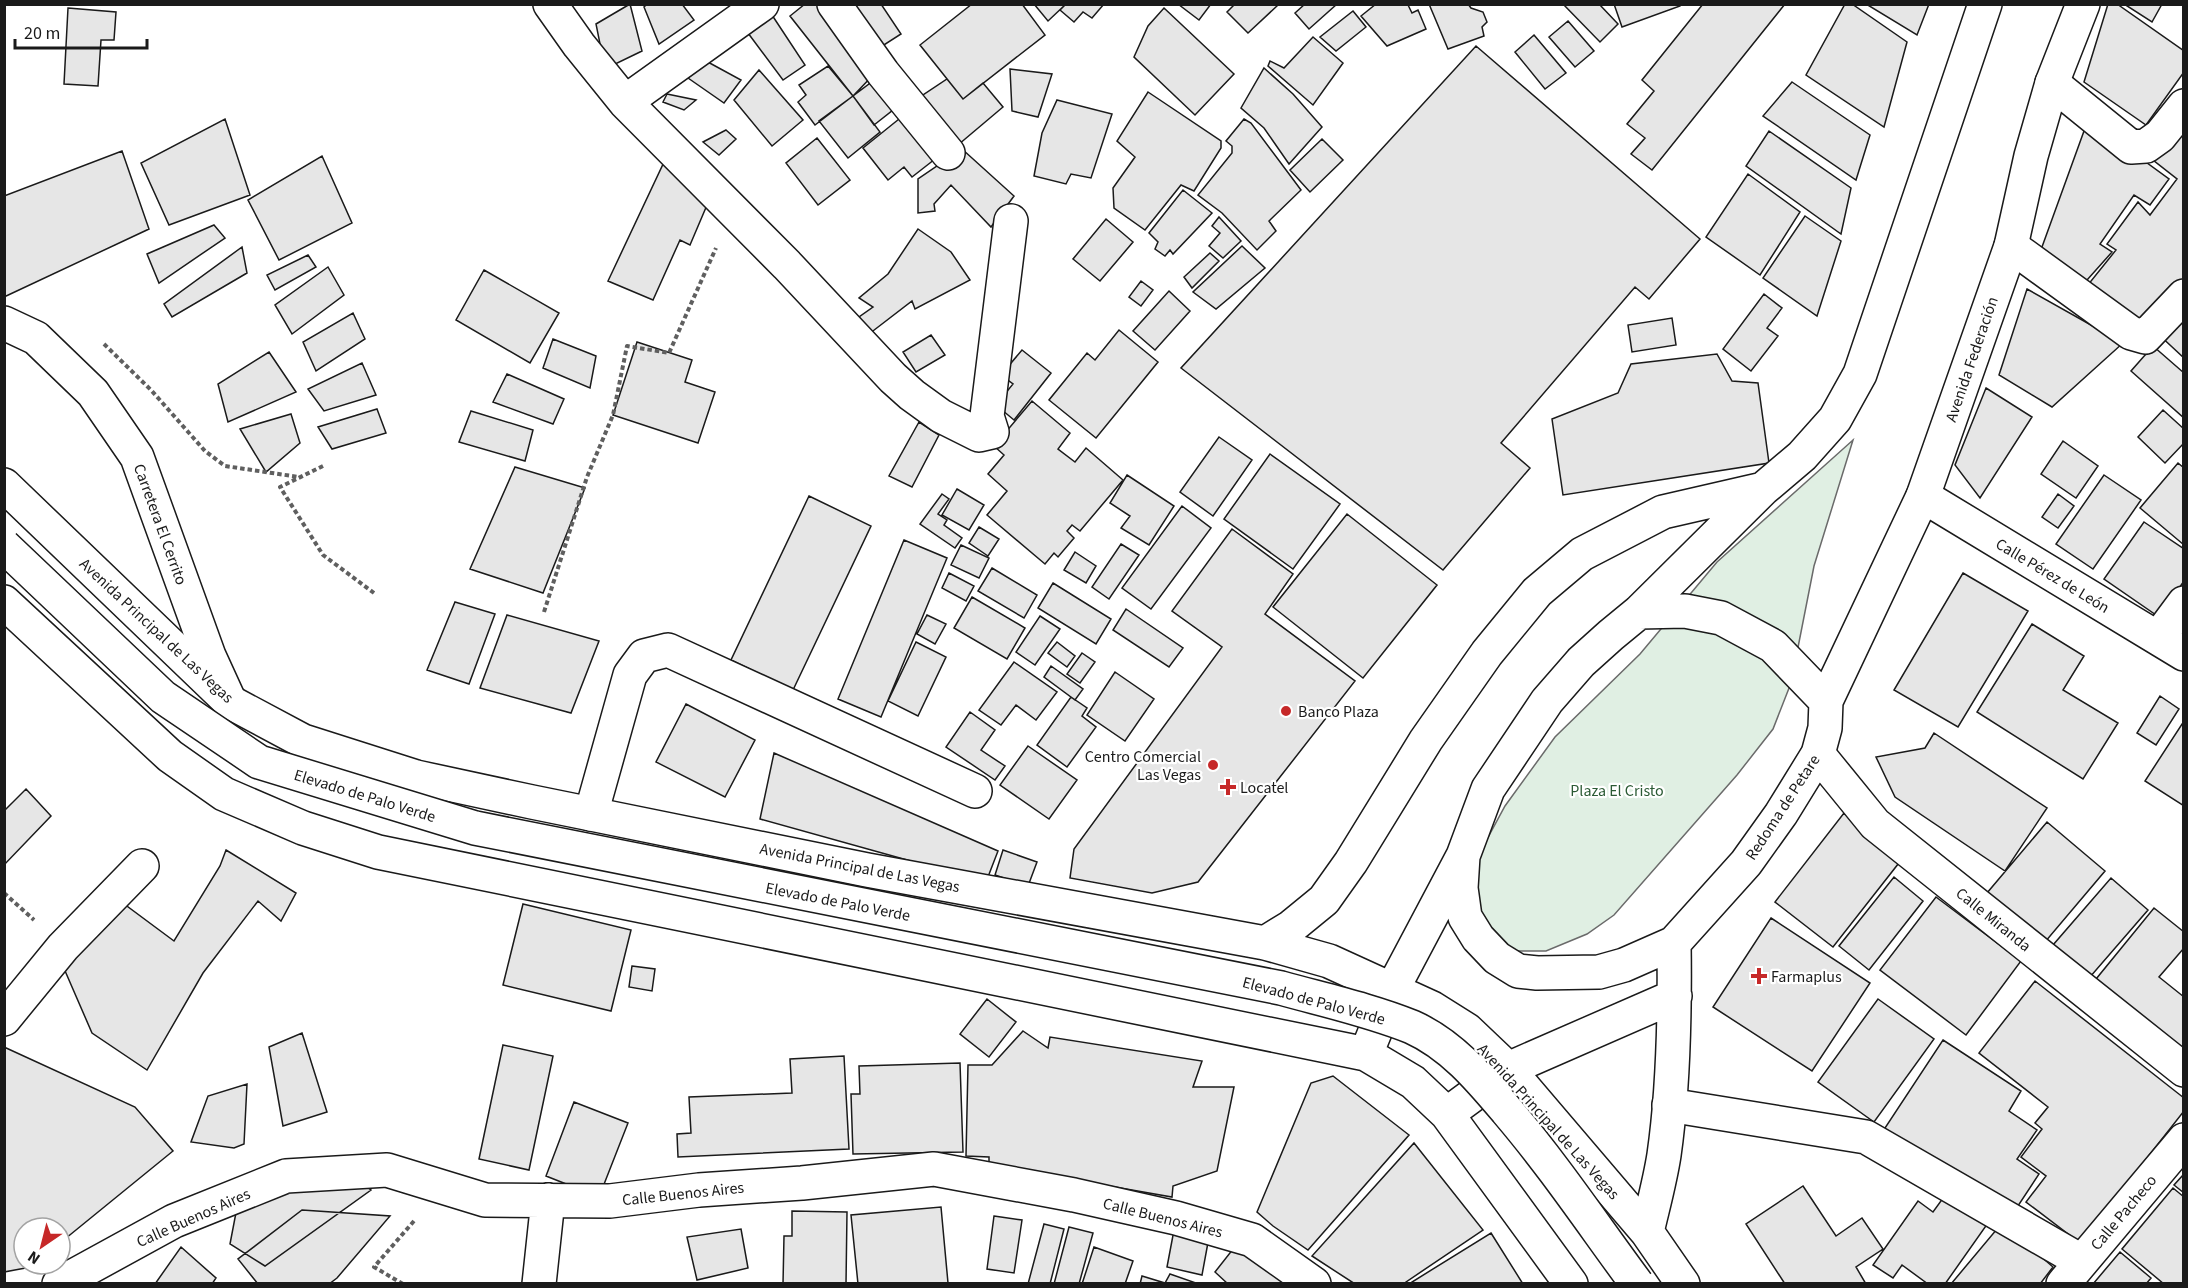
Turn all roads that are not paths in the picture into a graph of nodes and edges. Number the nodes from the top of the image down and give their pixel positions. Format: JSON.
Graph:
{"nodes":[{"id":1,"x":550,"y":4,"type":"edge"},
{"id":2,"x":762,"y":4,"type":"edge"},
{"id":3,"x":834,"y":4,"type":"edge"},
{"id":4,"x":1985,"y":4,"type":"edge"},
{"id":5,"x":2084,"y":4,"type":"edge"},
{"id":6,"x":2052,"y":82,"type":"junction"},
{"id":7,"x":625,"y":102,"type":"junction"},
{"id":8,"x":2184,"y":106,"type":"edge"},
{"id":9,"x":948,"y":153,"type":"dead end"},
{"id":10,"x":1011,"y":221,"type":"dead end"},
{"id":11,"x":2010,"y":246,"type":"junction"},
{"id":12,"x":2184,"y":296,"type":"edge"},
{"id":13,"x":4,"y":323,"type":"edge"},
{"id":14,"x":4,"y":485,"type":"edge"},
{"id":15,"x":1763,"y":489,"type":"junction"},
{"id":16,"x":1923,"y":496,"type":"junction"},
{"id":17,"x":4,"y":546,"type":"edge"},
{"id":18,"x":4,"y":602,"type":"edge"},
{"id":19,"x":2184,"y":603,"type":"edge"},
{"id":20,"x":1639,"y":612,"type":"junction"},
{"id":21,"x":2171,"y":646,"type":"edge"},
{"id":22,"x":1826,"y":701,"type":"junction"},
{"id":23,"x":230,"y":702,"type":"junction"},
{"id":24,"x":1818,"y":754,"type":"junction"},
{"id":25,"x":975,"y":791,"type":"dead end"},
{"id":26,"x":591,"y":814,"type":"junction"},
{"id":27,"x":1463,"y":856,"type":"junction"},
{"id":28,"x":142,"y":866,"type":"dead end"},
{"id":29,"x":1264,"y":943,"type":"junction"},
{"id":30,"x":1674,"y":943,"type":"junction"},
{"id":31,"x":1392,"y":990,"type":"junction"},
{"id":32,"x":1674,"y":996,"type":"junction"},
{"id":33,"x":4,"y":1019,"type":"edge"},
{"id":34,"x":1366,"y":1054,"type":"junction"},
{"id":35,"x":1508,"y":1069,"type":"junction"},
{"id":36,"x":2184,"y":1070,"type":"edge"},
{"id":37,"x":1669,"y":1105,"type":"junction"},
{"id":38,"x":1447,"y":1114,"type":"junction"},
{"id":39,"x":2184,"y":1140,"type":"edge"},
{"id":40,"x":548,"y":1200,"type":"junction"},
{"id":41,"x":1647,"y":1232,"type":"junction"},
{"id":42,"x":2072,"y":1273,"type":"edge"},
{"id":43,"x":59,"y":1284,"type":"edge"},
{"id":44,"x":539,"y":1284,"type":"edge"},
{"id":45,"x":1314,"y":1284,"type":"edge"},
{"id":46,"x":1571,"y":1284,"type":"edge"},
{"id":47,"x":1637,"y":1284,"type":"edge"},
{"id":48,"x":1683,"y":1284,"type":"edge"}],
"edges":[{"from":1,"to":7,"type":"street"},
{"from":2,"to":7,"type":"street"},
{"from":3,"to":9,"type":"street"},
{"from":4,"to":15,"type":"street"},
{"from":5,"to":6,"type":"street","name":"Avenida Federación"},
{"from":6,"to":8,"type":"street"},
{"from":6,"to":11,"type":"street","name":"Avenida Federación"},
{"from":7,"to":10,"type":"street"},
{"from":11,"to":12,"type":"street"},
{"from":11,"to":16,"type":"street","name":"Avenida Federación"},
{"from":13,"to":23,"type":"street","name":"Carretera El Cerrito"},
{"from":14,"to":23,"type":"street","name":"Avenida Principal de Las Vegas"},
{"from":15,"to":20,"type":"street"},
{"from":15,"to":29,"type":"street"},
{"from":16,"to":21,"type":"street","name":"Calle Pérez de León"},
{"from":16,"to":22,"type":"street","name":"Avenida Federación"},
{"from":17,"to":47,"type":"street","name":"Elevado de Palo Verde","bridge":true},
{"from":18,"to":34,"type":"street"},
{"from":19,"to":21,"type":"street"},
{"from":20,"to":22,"type":"street"},
{"from":20,"to":27,"type":"street","name":"Redoma de Petare"},
{"from":22,"to":24,"type":"street","name":"Redoma de Petare"},
{"from":23,"to":26,"type":"street","name":"Avenida Principal de Las Vegas"},
{"from":24,"to":30,"type":"street","name":"Redoma de Petare"},
{"from":24,"to":36,"type":"street","name":"Calle Miranda"},
{"from":25,"to":26,"type":"street"},
{"from":26,"to":29,"type":"street","name":"Avenida Principal de Las Vegas"},
{"from":27,"to":30,"type":"street","name":"Redoma de Petare"},
{"from":27,"to":31,"type":"street","name":"Redoma de Petare"},
{"from":28,"to":33,"type":"street"},
{"from":29,"to":31,"type":"street","name":"Avenida Principal de Las Vegas"},
{"from":30,"to":32,"type":"street"},
{"from":31,"to":34,"type":"street","name":"Redoma de Petare"},
{"from":31,"to":35,"type":"street","name":"Avenida Principal de Las Vegas"},
{"from":32,"to":35,"type":"street"},
{"from":32,"to":37,"type":"street"},
{"from":34,"to":38,"type":"street"},
{"from":35,"to":38,"type":"street"},
{"from":35,"to":41,"type":"street","name":"Avenida Principal de Las Vegas"},
{"from":37,"to":41,"type":"street"},
{"from":37,"to":42,"type":"street"},
{"from":38,"to":46,"type":"street"},
{"from":39,"to":42,"type":"street","name":"Calle Pacheco"},
{"from":40,"to":43,"type":"street","name":"Calle Buenos Aires"},
{"from":40,"to":44,"type":"street"},
{"from":40,"to":45,"type":"street","name":"Calle Buenos Aires"},
{"from":41,"to":48,"type":"street","name":"Avenida Principal de Las Vegas"}]}
